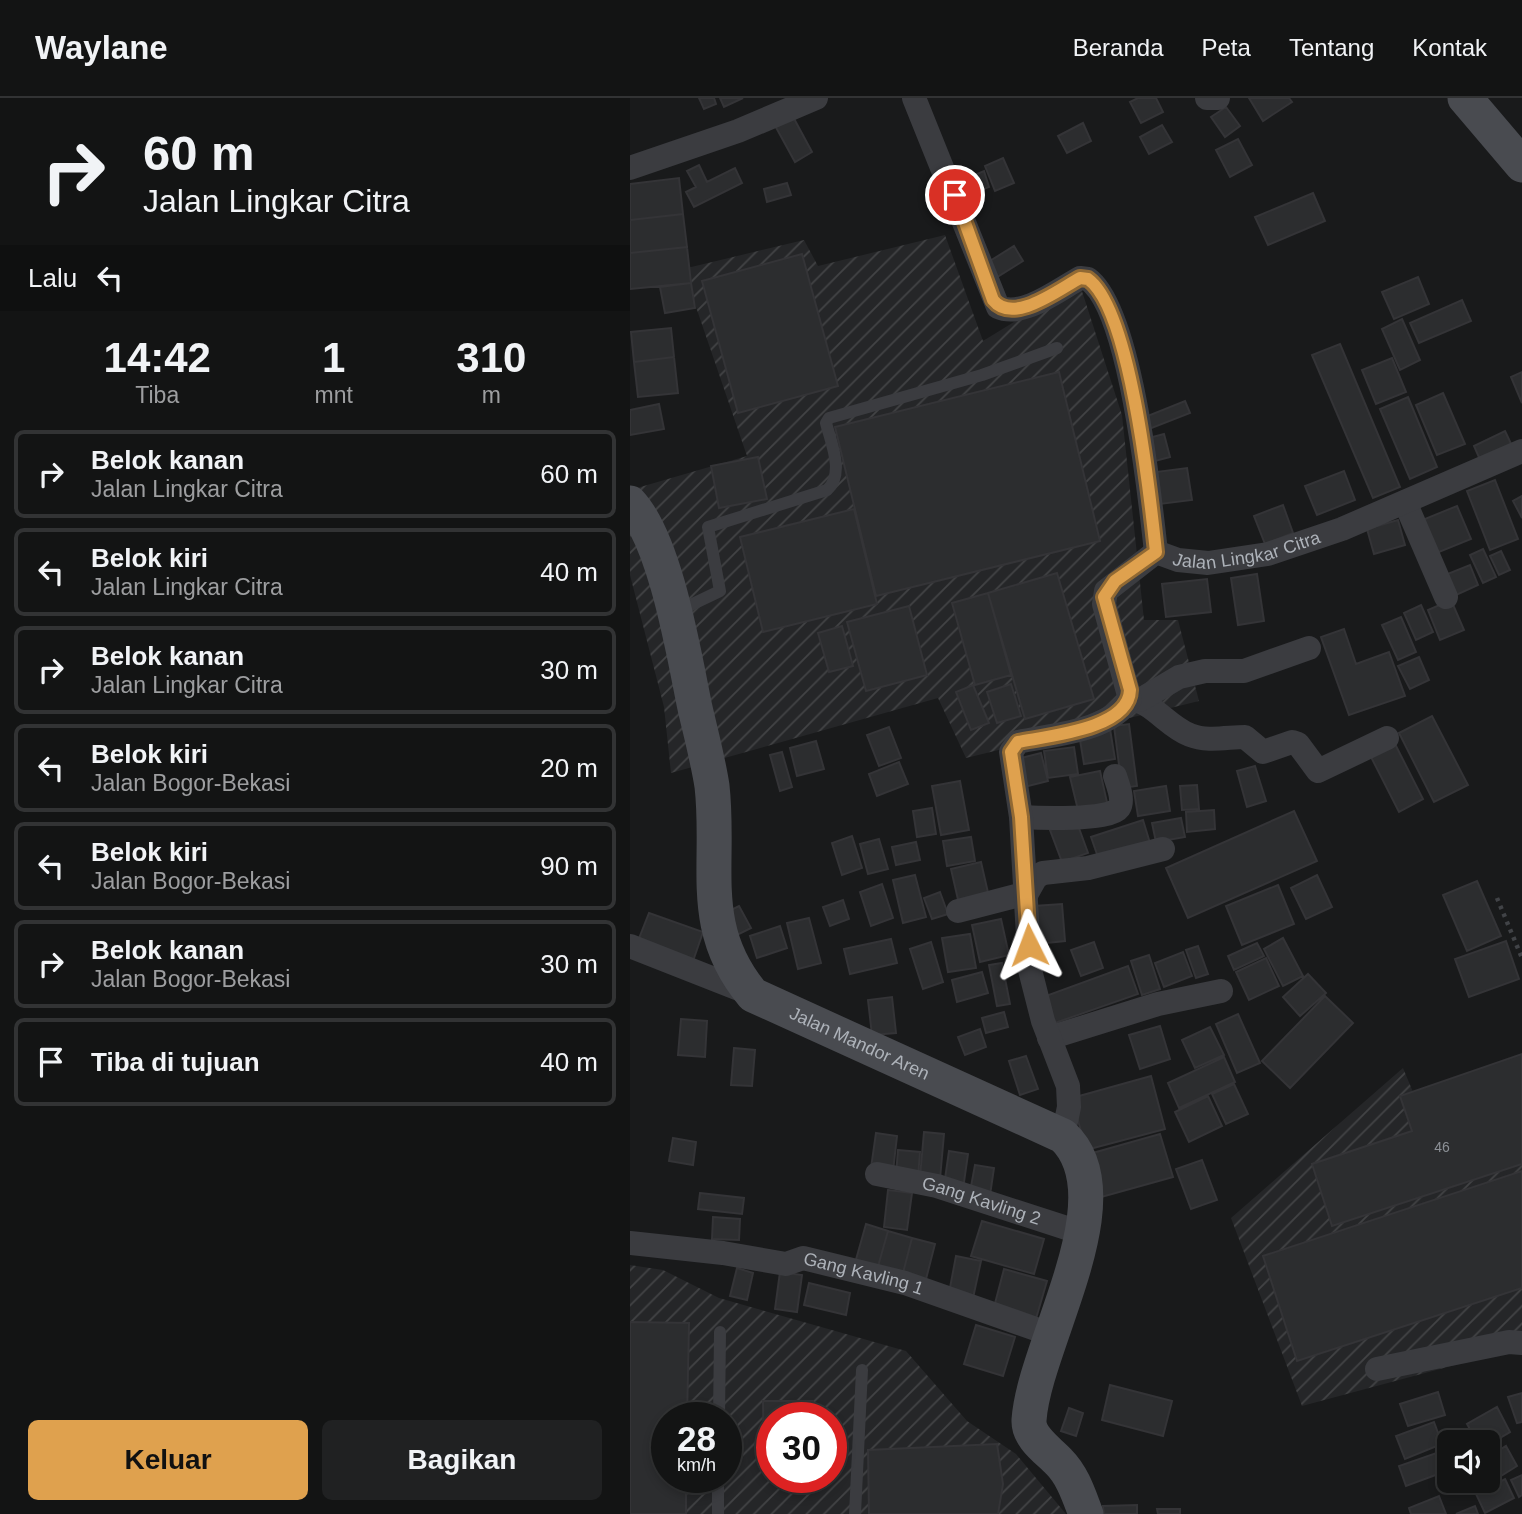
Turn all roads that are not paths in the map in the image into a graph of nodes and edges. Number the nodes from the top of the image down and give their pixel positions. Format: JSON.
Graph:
{"nodes":[{"id":1,"x":816,"y":98,"type":"edge"},
{"id":2,"x":915,"y":98,"type":"edge"},
{"id":3,"x":1207,"y":98,"type":"edge"},
{"id":4,"x":1218,"y":98,"type":"edge"},
{"id":5,"x":1465,"y":98,"type":"edge"},
{"id":6,"x":1522,"y":165,"type":"edge"},
{"id":7,"x":630,"y":168,"type":"edge"},
{"id":8,"x":1057,"y":348,"type":"dead end"},
{"id":9,"x":1522,"y":451,"type":"edge"},
{"id":10,"x":1405,"y":502,"type":"junction"},
{"id":11,"x":630,"y":503,"type":"edge"},
{"id":12,"x":1156,"y":552,"type":"junction"},
{"id":13,"x":1446,"y":597,"type":"dead end"},
{"id":14,"x":675,"y":612,"type":"junction"},
{"id":15,"x":1309,"y":648,"type":"dead end"},
{"id":16,"x":1135,"y":699,"type":"junction"},
{"id":17,"x":1387,"y":738,"type":"dead end"},
{"id":18,"x":1115,"y":776,"type":"dead end"},
{"id":19,"x":1021,"y":817,"type":"junction"},
{"id":20,"x":1163,"y":849,"type":"dead end"},
{"id":21,"x":1027,"y":893,"type":"junction"},
{"id":22,"x":958,"y":911,"type":"dead end"},
{"id":23,"x":630,"y":946,"type":"edge"},
{"id":24,"x":1221,"y":991,"type":"dead end"},
{"id":25,"x":753,"y":995,"type":"junction"},
{"id":26,"x":1049,"y":1038,"type":"junction"},
{"id":27,"x":1063,"y":1136,"type":"junction"},
{"id":28,"x":877,"y":1174,"type":"dead end"},
{"id":29,"x":1084,"y":1234,"type":"junction"},
{"id":30,"x":630,"y":1243,"type":"edge"},
{"id":31,"x":720,"y":1332,"type":"dead end"},
{"id":32,"x":1050,"y":1334,"type":"junction"},
{"id":33,"x":1522,"y":1343,"type":"edge"},
{"id":34,"x":1377,"y":1369,"type":"dead end"},
{"id":35,"x":862,"y":1370,"type":"dead end"},
{"id":36,"x":719,"y":1402,"type":"edge"},
{"id":37,"x":718,"y":1493,"type":"edge"},
{"id":38,"x":718,"y":1514,"type":"edge"},
{"id":39,"x":855,"y":1514,"type":"edge"},
{"id":40,"x":1086,"y":1514,"type":"edge"}],
"edges":[{"from":1,"to":7,"type":"street"},
{"from":2,"to":12,"type":"street"},
{"from":3,"to":4,"type":"street"},
{"from":5,"to":6,"type":"street"},
{"from":8,"to":14,"type":"lane"},
{"from":9,"to":10,"type":"street","name":"Jalan Lingkar Citra"},
{"from":10,"to":12,"type":"street","name":"Jalan Lingkar Citra"},
{"from":10,"to":13,"type":"street"},
{"from":11,"to":14,"type":"street","name":"Jalan Mandor Aren"},
{"from":12,"to":16,"type":"street","name":"Jalan Lingkar Citra"},
{"from":14,"to":25,"type":"street","name":"Jalan Mandor Aren"},
{"from":15,"to":16,"type":"street"},
{"from":16,"to":17,"type":"street"},
{"from":16,"to":19,"type":"street"},
{"from":18,"to":19,"type":"street"},
{"from":19,"to":21,"type":"street"},
{"from":20,"to":21,"type":"street"},
{"from":21,"to":22,"type":"street"},
{"from":21,"to":26,"type":"street"},
{"from":23,"to":25,"type":"street"},
{"from":24,"to":26,"type":"street"},
{"from":25,"to":27,"type":"street","name":"Jalan Mandor Aren"},
{"from":26,"to":27,"type":"street"},
{"from":27,"to":29,"type":"street"},
{"from":28,"to":29,"type":"street","name":"Gang Kavling 2"},
{"from":29,"to":32,"type":"street"},
{"from":30,"to":32,"type":"street","name":"Gang Kavling 1"},
{"from":31,"to":36,"type":"lane"},
{"from":32,"to":40,"type":"street"},
{"from":33,"to":34,"type":"street"},
{"from":35,"to":39,"type":"lane"},
{"from":37,"to":38,"type":"lane"}]}
